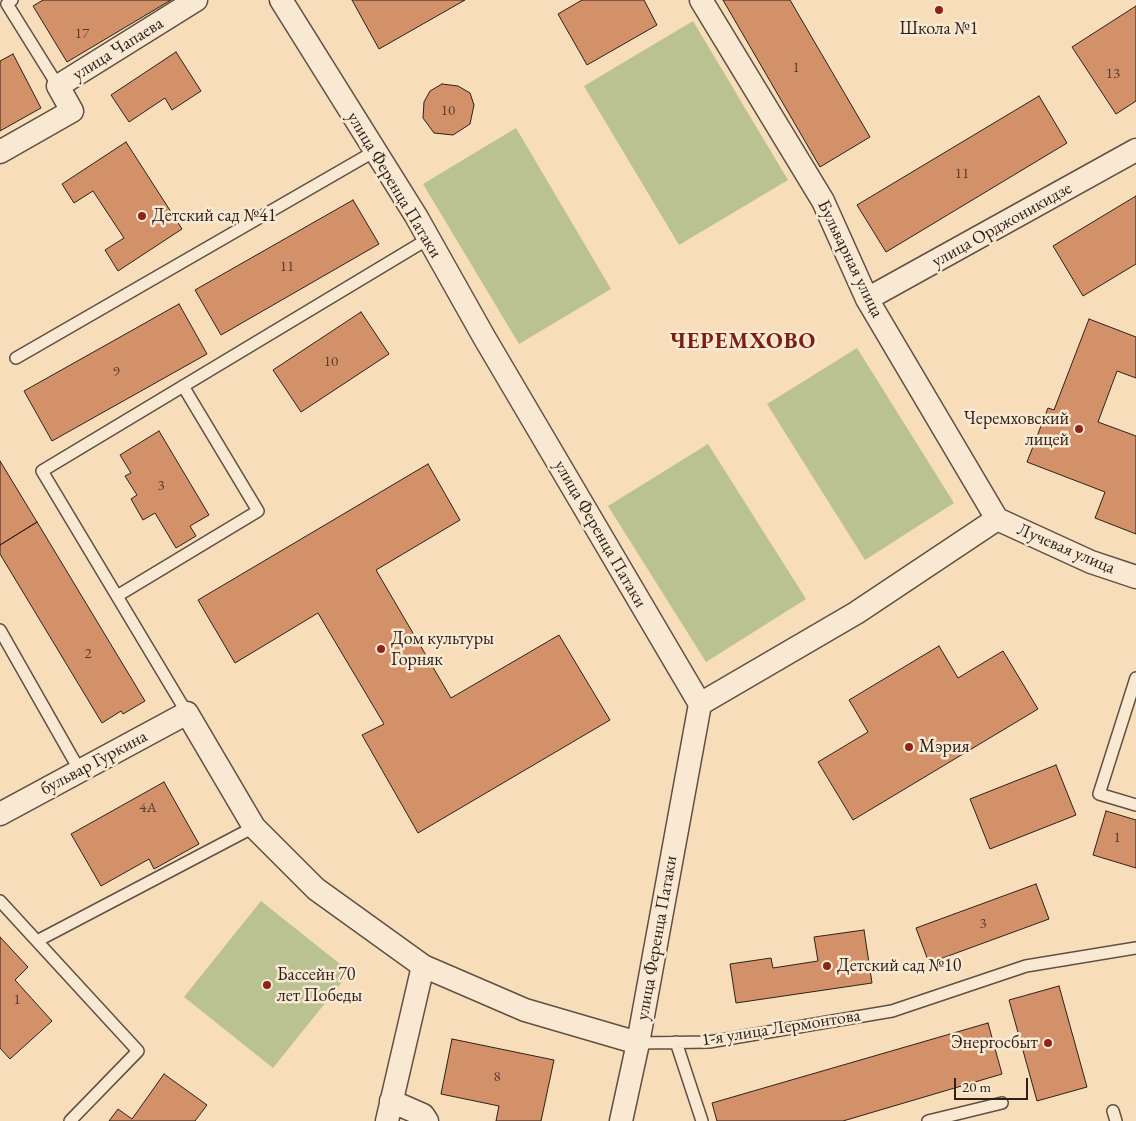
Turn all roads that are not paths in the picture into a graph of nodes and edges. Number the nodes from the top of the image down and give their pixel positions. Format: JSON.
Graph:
{"nodes":[{"id":1,"x":12,"y":0,"type":"edge"},
{"id":2,"x":196,"y":0,"type":"edge"},
{"id":3,"x":281,"y":0,"type":"edge"},
{"id":4,"x":701,"y":0,"type":"edge"},
{"id":5,"x":58,"y":86,"type":"junction"},
{"id":6,"x":1136,"y":150,"type":"edge"},
{"id":7,"x":375,"y":151,"type":"junction"},
{"id":8,"x":0,"y":152,"type":"edge"},
{"id":9,"x":428,"y":239,"type":"junction"},
{"id":10,"x":867,"y":299,"type":"junction"},
{"id":11,"x":16,"y":358,"type":"dead end"},
{"id":12,"x":183,"y":386,"type":"junction"},
{"id":13,"x":998,"y":519,"type":"junction"},
{"id":14,"x":1136,"y":577,"type":"edge"},
{"id":15,"x":117,"y":596,"type":"junction"},
{"id":16,"x":0,"y":630,"type":"edge"},
{"id":17,"x":1135,"y":685,"type":"edge"},
{"id":18,"x":700,"y":704,"type":"junction"},
{"id":19,"x":187,"y":713,"type":"junction"},
{"id":20,"x":80,"y":771,"type":"junction"},
{"id":21,"x":1136,"y":805,"type":"edge"},
{"id":22,"x":0,"y":814,"type":"edge"},
{"id":23,"x":254,"y":827,"type":"junction"},
{"id":24,"x":0,"y":901,"type":"edge"},
{"id":25,"x":37,"y":941,"type":"junction"},
{"id":26,"x":1136,"y":948,"type":"edge"},
{"id":27,"x":423,"y":966,"type":"junction"},
{"id":28,"x":676,"y":1042,"type":"junction"},
{"id":29,"x":638,"y":1043,"type":"junction"},
{"id":30,"x":1002,"y":1103,"type":"dead end"},
{"id":31,"x":389,"y":1111,"type":"edge"},
{"id":32,"x":70,"y":1121,"type":"edge"},
{"id":33,"x":427,"y":1121,"type":"edge"},
{"id":34,"x":621,"y":1121,"type":"edge"},
{"id":35,"x":702,"y":1121,"type":"edge"},
{"id":36,"x":928,"y":1121,"type":"edge"}],
"edges":[{"from":1,"to":5,"type":"lane"},
{"from":2,"to":5,"type":"street","name":"улица Чапаева"},
{"from":3,"to":7,"type":"street","name":"улица Ференца Патаки"},
{"from":4,"to":10,"type":"street","name":"Бульварная улица"},
{"from":5,"to":8,"type":"street","name":"улица Чапаева"},
{"from":6,"to":10,"type":"street","name":"улица Орджоникидзе"},
{"from":7,"to":9,"type":"street","name":"улица Ференца Патаки"},
{"from":7,"to":11,"type":"lane"},
{"from":9,"to":12,"type":"lane"},
{"from":9,"to":18,"type":"street","name":"улица Ференца Патаки"},
{"from":10,"to":13,"type":"street","name":"Бульварная улица"},
{"from":12,"to":15,"type":"lane"},
{"from":12,"to":15,"type":"lane"},
{"from":13,"to":14,"type":"street","name":"Лучевая улица"},
{"from":13,"to":18,"type":"street"},
{"from":15,"to":19,"type":"lane"},
{"from":16,"to":20,"type":"lane"},
{"from":17,"to":21,"type":"lane"},
{"from":18,"to":29,"type":"street","name":"улица Ференца Патаки"},
{"from":19,"to":20,"type":"street","name":"бульвар Гуркина"},
{"from":19,"to":23,"type":"street","name":"1-я улица Лермонтова"},
{"from":20,"to":22,"type":"street","name":"бульвар Гуркина"},
{"from":23,"to":25,"type":"lane"},
{"from":23,"to":27,"type":"street","name":"1-я улица Лермонтова"},
{"from":24,"to":25,"type":"lane"},
{"from":25,"to":32,"type":"lane"},
{"from":26,"to":28,"type":"lane","name":"1-я улица Лермонтова"},
{"from":27,"to":29,"type":"street","name":"1-я улица Лермонтова"},
{"from":27,"to":31,"type":"street"},
{"from":28,"to":29,"type":"lane","name":"1-я улица Лермонтова"},
{"from":28,"to":35,"type":"lane"},
{"from":29,"to":34,"type":"street","name":"улица Ференца Патаки"},
{"from":30,"to":36,"type":"lane"},
{"from":31,"to":33,"type":"street"}]}
